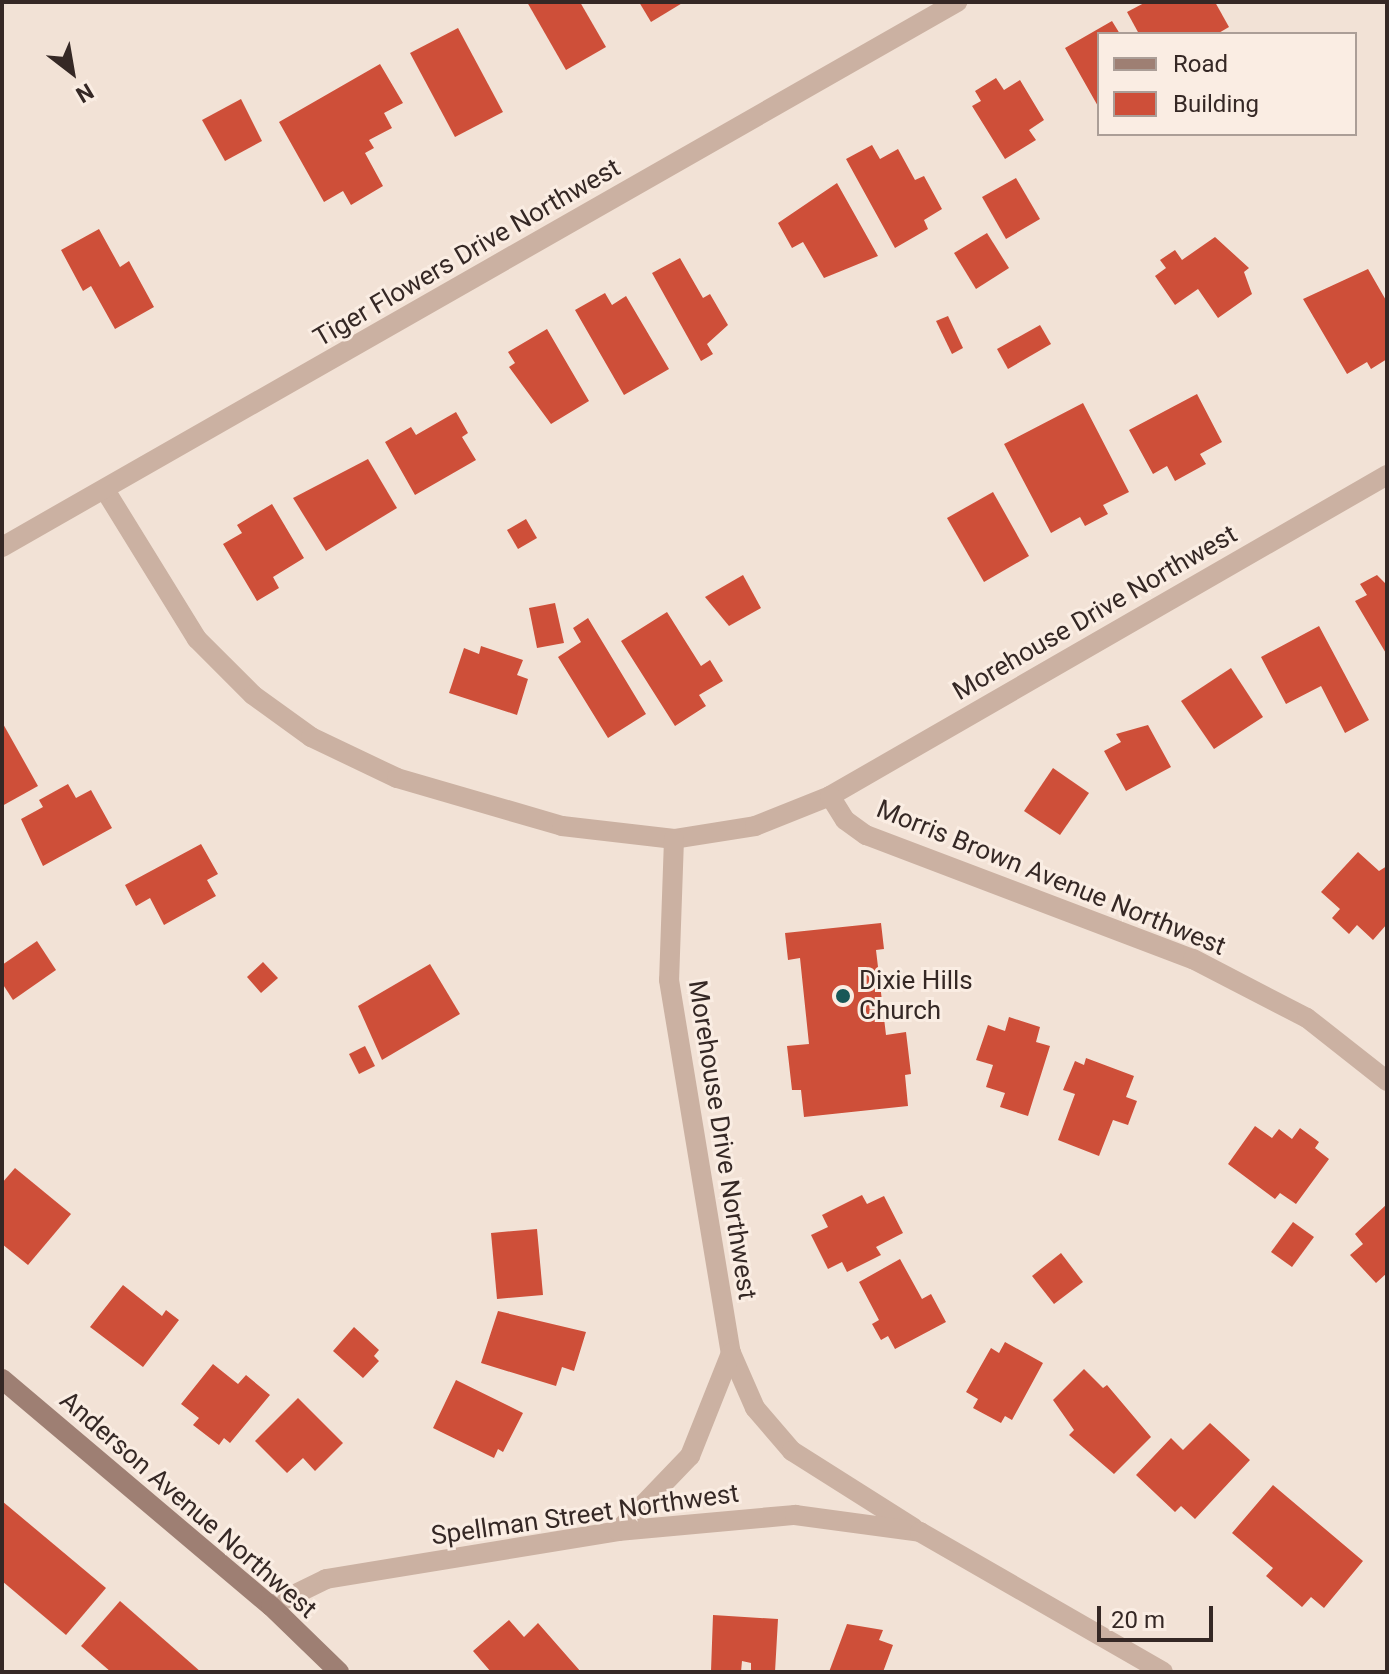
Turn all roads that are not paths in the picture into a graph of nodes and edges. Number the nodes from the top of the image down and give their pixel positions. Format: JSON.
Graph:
{"nodes":[{"id":1,"x":957,"y":2,"type":"edge"},
{"id":2,"x":1387,"y":475,"type":"edge"},
{"id":3,"x":105,"y":490,"type":"junction"},
{"id":4,"x":2,"y":547,"type":"edge"},
{"id":5,"x":830,"y":796,"type":"junction"},
{"id":6,"x":674,"y":839,"type":"junction"},
{"id":7,"x":1387,"y":1081,"type":"edge"},
{"id":8,"x":731,"y":1353,"type":"junction"},
{"id":9,"x":2,"y":1379,"type":"edge"},
{"id":10,"x":618,"y":1531,"type":"junction"},
{"id":11,"x":920,"y":1532,"type":"junction"},
{"id":12,"x":271,"y":1606,"type":"junction"},
{"id":13,"x":339,"y":1672,"type":"edge"},
{"id":14,"x":1163,"y":1672,"type":"edge"}],
"edges":[{"from":1,"to":3,"type":"street","name":"Tiger Flowers Drive Northwest"},
{"from":2,"to":5,"type":"street","name":"Morehouse Drive Northwest"},
{"from":3,"to":4,"type":"street","name":"Tiger Flowers Drive Northwest"},
{"from":3,"to":6,"type":"street"},
{"from":5,"to":6,"type":"street"},
{"from":5,"to":7,"type":"street","name":"Morris Brown Avenue Northwest"},
{"from":6,"to":8,"type":"street","name":"Morehouse Drive Northwest"},
{"from":8,"to":10,"type":"street"},
{"from":8,"to":11,"type":"street","name":"Morehouse Drive Northwest"},
{"from":9,"to":12,"type":"street","name":"Anderson Avenue Northwest"},
{"from":10,"to":11,"type":"street","name":"Spellman Street Northwest"},
{"from":10,"to":12,"type":"street","name":"Spellman Street Northwest"},
{"from":11,"to":14,"type":"street","name":"Spellman Street Northwest"},
{"from":12,"to":13,"type":"street","name":"Anderson Avenue Northwest"}]}
